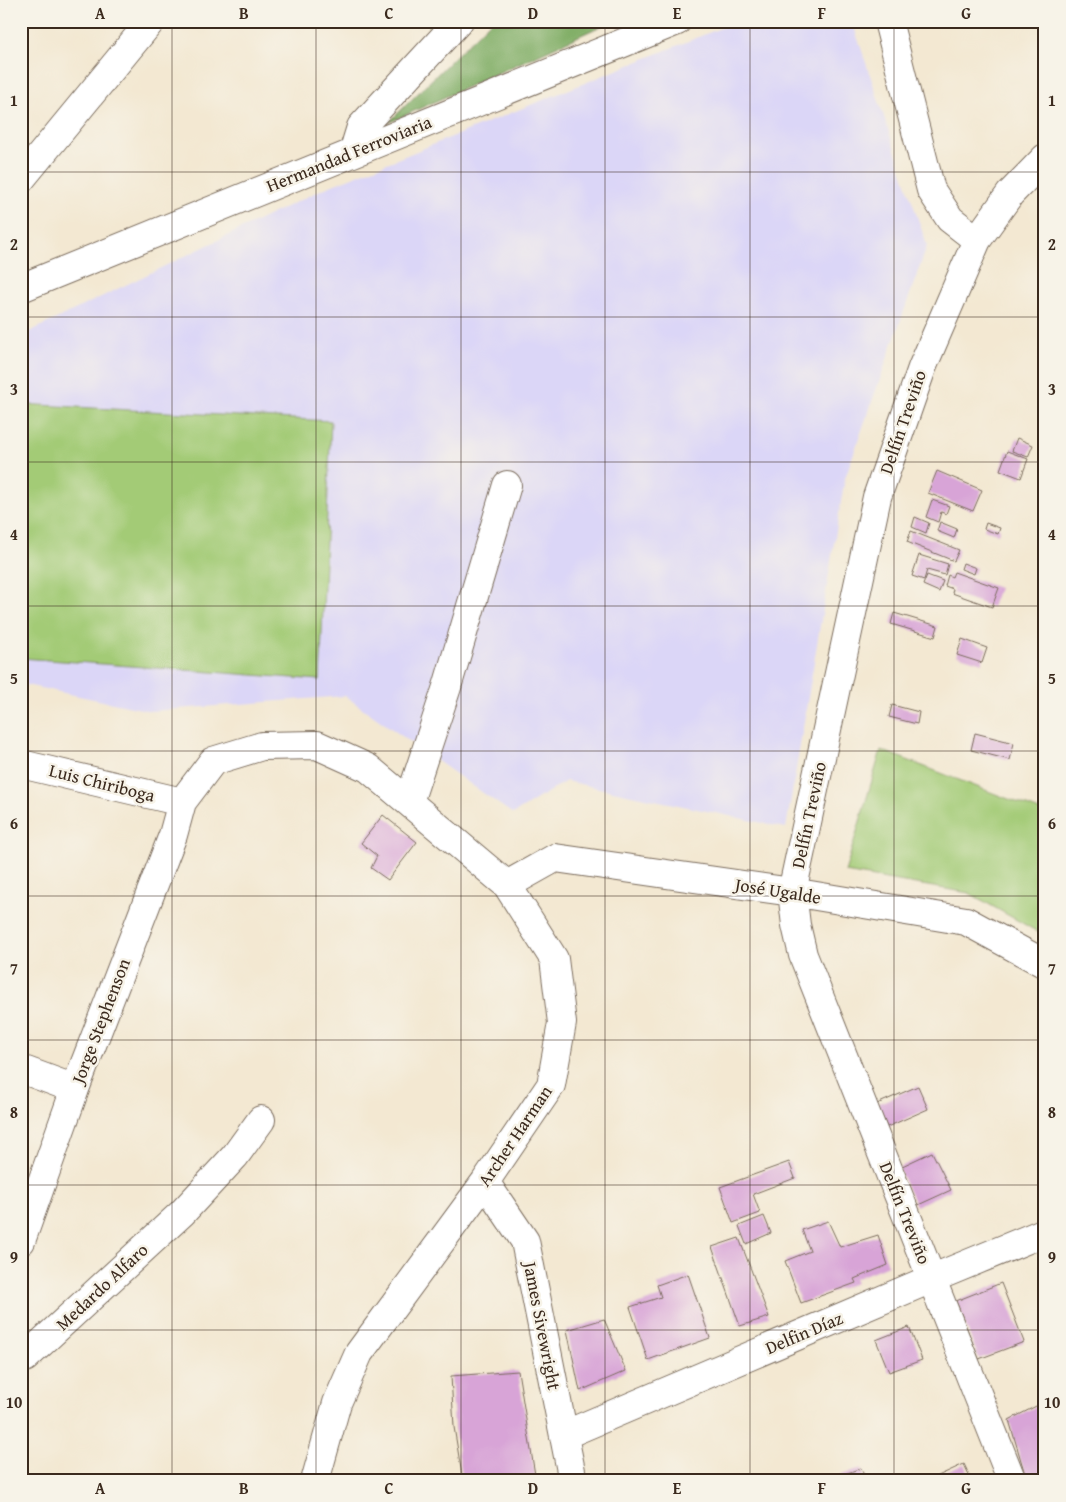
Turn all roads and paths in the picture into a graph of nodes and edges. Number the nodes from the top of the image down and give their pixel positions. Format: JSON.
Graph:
{"nodes":[{"id":1,"x":151,"y":21,"type":"edge"},
{"id":2,"x":459,"y":21,"type":"edge"},
{"id":3,"x":678,"y":21,"type":"edge"},
{"id":4,"x":888,"y":21,"type":"edge"},
{"id":5,"x":353,"y":153,"type":"junction"},
{"id":6,"x":1045,"y":158,"type":"edge"},
{"id":7,"x":21,"y":179,"type":"edge"},
{"id":8,"x":977,"y":240,"type":"junction"},
{"id":9,"x":21,"y":288,"type":"edge"},
{"id":10,"x":507,"y":485,"type":"dead end"},
{"id":11,"x":21,"y":764,"type":"edge"},
{"id":12,"x":182,"y":802,"type":"junction"},
{"id":13,"x":409,"y":802,"type":"junction"},
{"id":14,"x":507,"y":885,"type":"junction"},
{"id":15,"x":792,"y":892,"type":"junction"},
{"id":16,"x":1045,"y":964,"type":"edge"},
{"id":17,"x":21,"y":1069,"type":"edge"},
{"id":18,"x":74,"y":1089,"type":"junction"},
{"id":19,"x":261,"y":1120,"type":"dead end"},
{"id":20,"x":485,"y":1182,"type":"junction"},
{"id":21,"x":1045,"y":1232,"type":"edge"},
{"id":22,"x":21,"y":1241,"type":"edge"},
{"id":23,"x":930,"y":1278,"type":"junction"},
{"id":24,"x":21,"y":1359,"type":"edge"},
{"id":25,"x":564,"y":1435,"type":"junction"},
{"id":26,"x":315,"y":1481,"type":"edge"},
{"id":27,"x":573,"y":1481,"type":"edge"},
{"id":28,"x":1012,"y":1481,"type":"edge"}],
"edges":[{"from":1,"to":7,"type":"street"},
{"from":2,"to":5,"type":"street"},
{"from":3,"to":5,"type":"street","name":"Hermandad Ferroviaria"},
{"from":4,"to":8,"type":"street"},
{"from":5,"to":9,"type":"street","name":"Hermandad Ferroviaria"},
{"from":6,"to":8,"type":"street","name":"Delfín Treviño"},
{"from":8,"to":15,"type":"street","name":"Delfín Treviño"},
{"from":10,"to":13,"type":"street"},
{"from":11,"to":12,"type":"street","name":"Luis Chiriboga"},
{"from":12,"to":13,"type":"street","name":"Archer Harman"},
{"from":12,"to":18,"type":"street","name":"Jorge Stephenson"},
{"from":13,"to":14,"type":"street","name":"Archer Harman"},
{"from":14,"to":15,"type":"street","name":"José Ugalde"},
{"from":14,"to":20,"type":"street","name":"Archer Harman"},
{"from":15,"to":16,"type":"street","name":"José Ugalde"},
{"from":15,"to":23,"type":"street","name":"Delfín Treviño"},
{"from":17,"to":18,"type":"street"},
{"from":18,"to":22,"type":"street","name":"Jorge Stephenson"},
{"from":19,"to":24,"type":"street","name":"Medardo Alfaro"},
{"from":20,"to":25,"type":"street","name":"James Sivewright"},
{"from":20,"to":26,"type":"street","name":"Archer Harman"},
{"from":21,"to":23,"type":"street","name":"Delfin Díaz"},
{"from":23,"to":25,"type":"street","name":"Delfin Díaz"},
{"from":23,"to":28,"type":"street","name":"Delfín Treviño"},
{"from":25,"to":27,"type":"street","name":"James Sivewright"}]}
